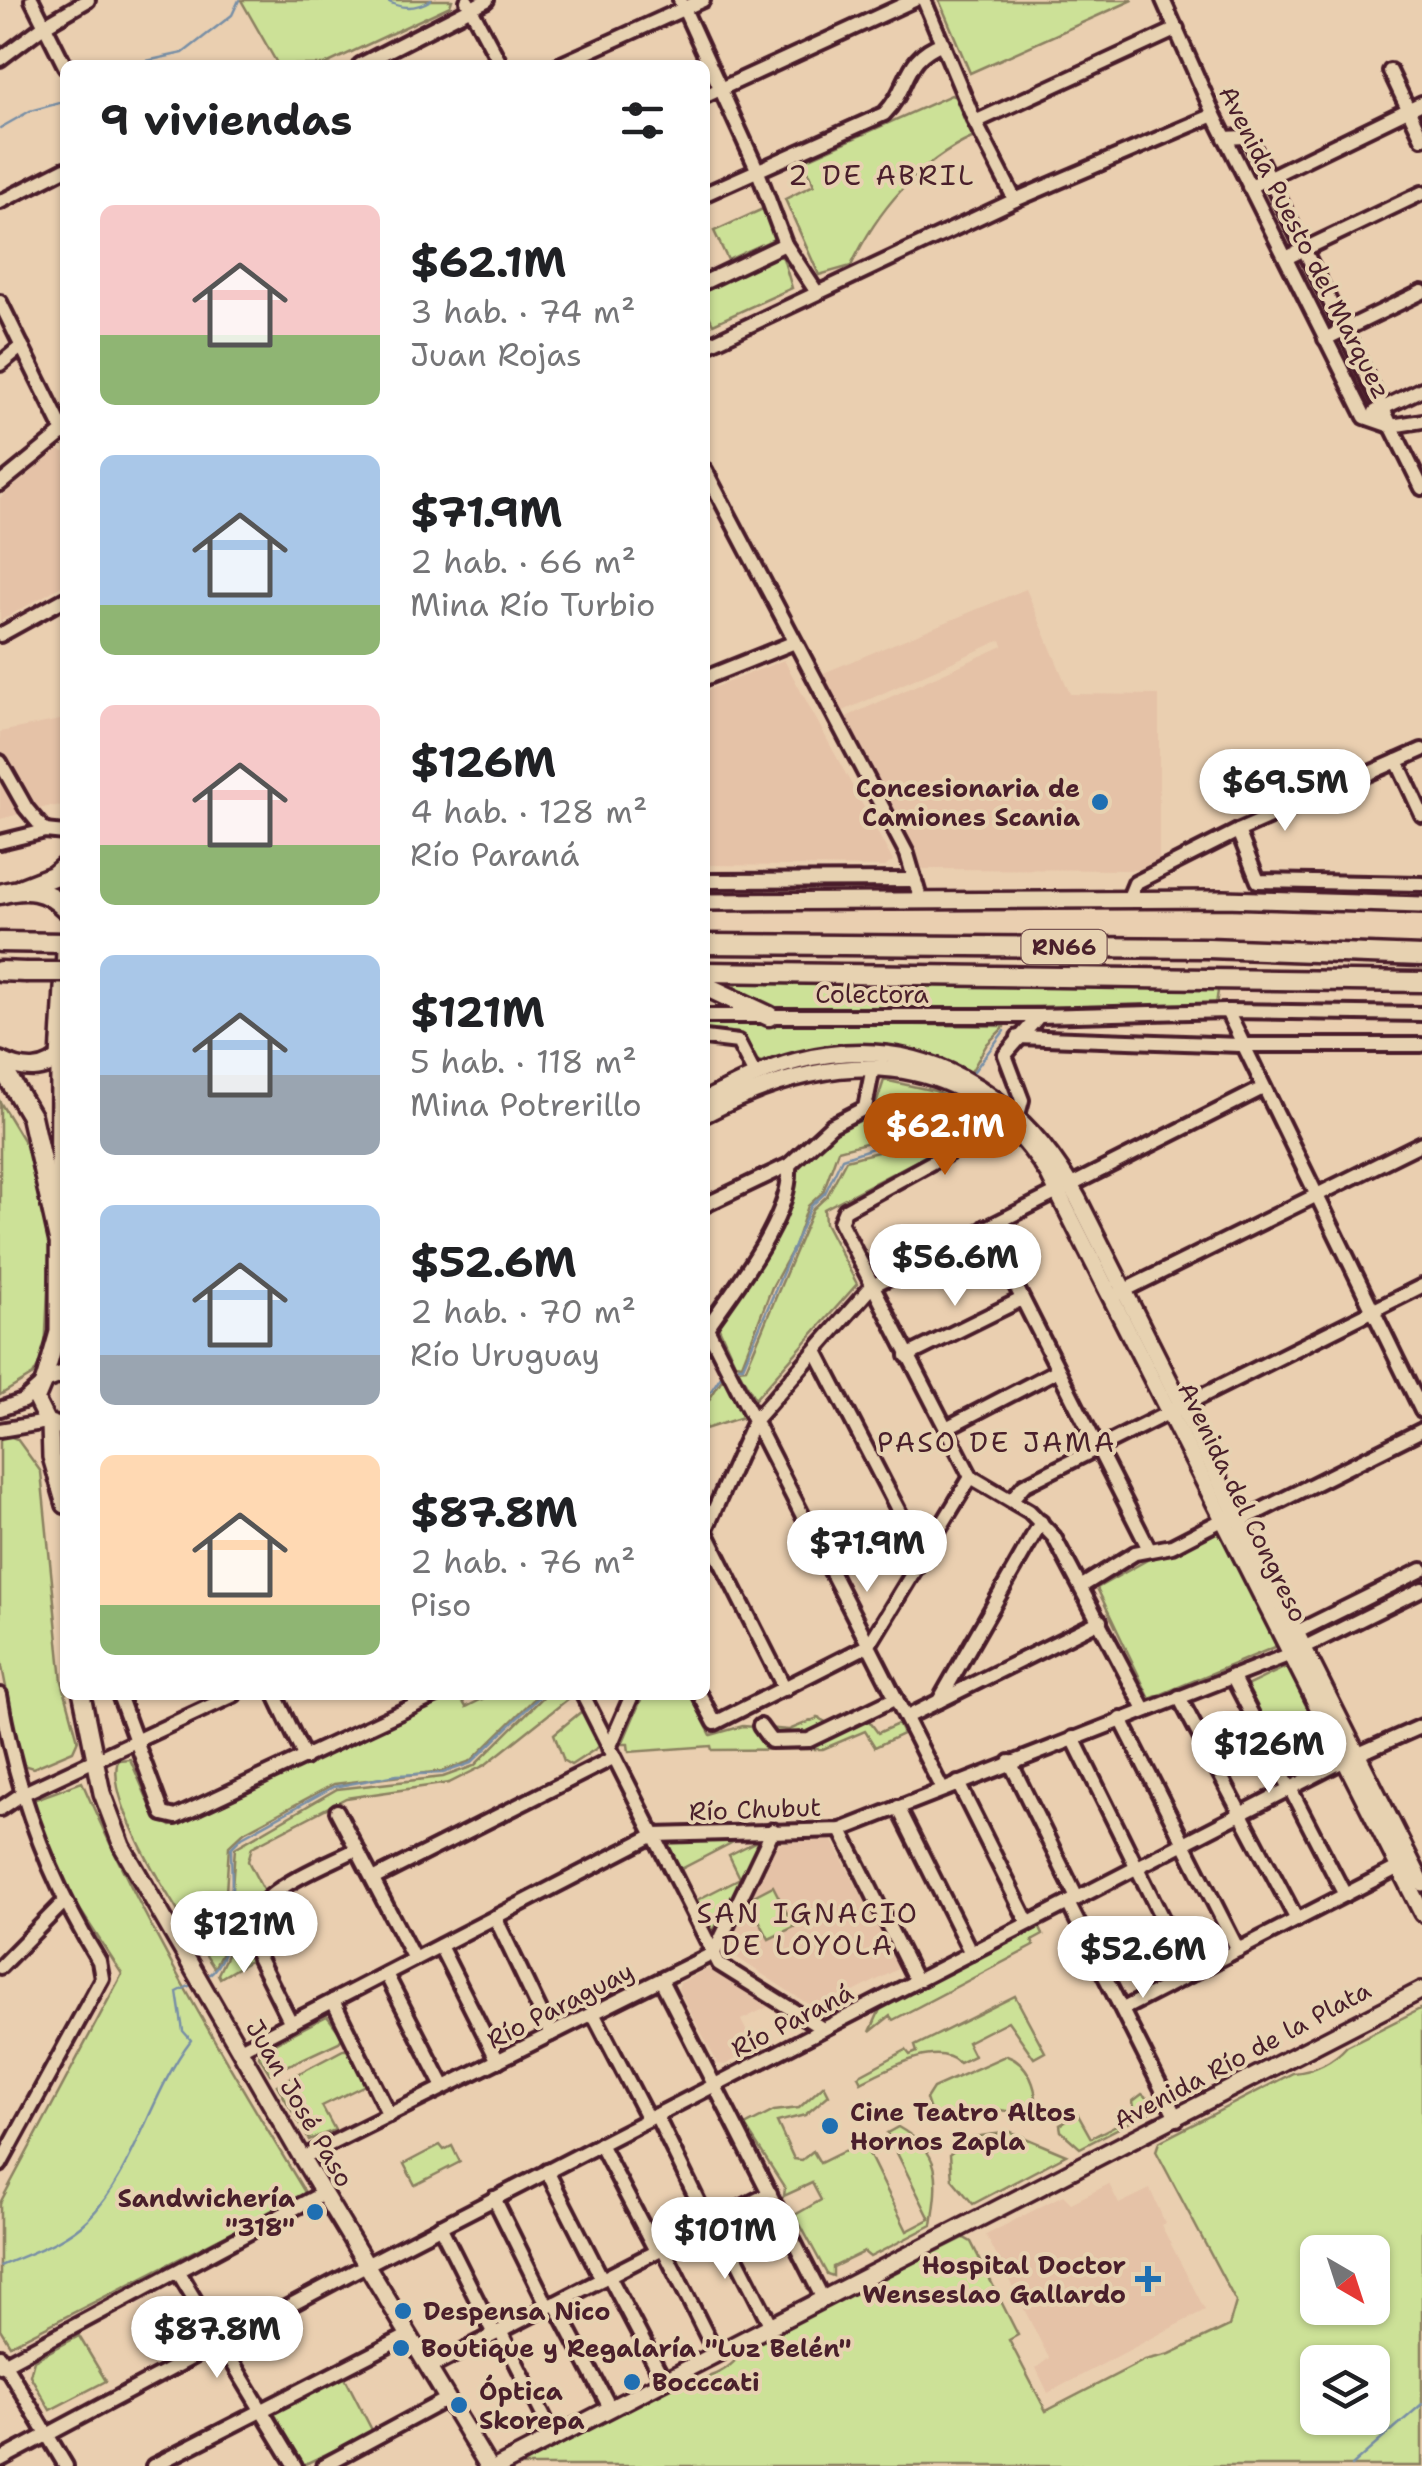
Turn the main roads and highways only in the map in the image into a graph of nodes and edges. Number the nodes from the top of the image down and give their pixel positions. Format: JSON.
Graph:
{"nodes":[{"id":1,"x":60,"y":870,"type":"edge"},
{"id":2,"x":8,"y":892,"type":"edge"},
{"id":3,"x":710,"y":902,"type":"edge"},
{"id":4,"x":60,"y":904,"type":"edge"},
{"id":5,"x":1422,"y":905,"type":"edge"},
{"id":6,"x":0,"y":942,"type":"edge"},
{"id":7,"x":60,"y":943,"type":"edge"},
{"id":8,"x":710,"y":944,"type":"edge"},
{"id":9,"x":1422,"y":956,"type":"edge"},
{"id":10,"x":0,"y":972,"type":"edge"},
{"id":11,"x":60,"y":972,"type":"edge"},
{"id":12,"x":710,"y":972,"type":"edge"},
{"id":13,"x":1422,"y":982,"type":"edge"},
{"id":14,"x":710,"y":988,"type":"edge"},
{"id":15,"x":768,"y":1016,"type":"road end"},
{"id":16,"x":60,"y":1050,"type":"edge"},
{"id":17,"x":0,"y":1062,"type":"edge"},
{"id":18,"x":710,"y":1098,"type":"edge"},
{"id":19,"x":710,"y":1112,"type":"edge"},
{"id":20,"x":1012,"y":1119,"type":"junction"},
{"id":21,"x":60,"y":1176,"type":"edge"},
{"id":22,"x":59,"y":1240,"type":"junction"},
{"id":23,"x":60,"y":1376,"type":"edge"},
{"id":24,"x":42,"y":1383,"type":"junction"},
{"id":25,"x":54,"y":1425,"type":"edge"},
{"id":26,"x":60,"y":1488,"type":"edge"},
{"id":27,"x":1234,"y":1519,"type":"junction"},
{"id":28,"x":1298,"y":1651,"type":"junction"},
{"id":29,"x":83,"y":1700,"type":"edge"},
{"id":30,"x":1411,"y":1861,"type":"edge"},
{"id":31,"x":1422,"y":1883,"type":"edge"},
{"id":32,"x":1422,"y":1913,"type":"edge"},
{"id":33,"x":1422,"y":1990,"type":"edge"},
{"id":34,"x":488,"y":2466,"type":"edge"},
{"id":35,"x":499,"y":2466,"type":"edge"}],
"edges":[{"from":1,"to":2,"type":"highway"},
{"from":2,"to":4,"type":"highway"},
{"from":3,"to":5,"type":"main road"},
{"from":6,"to":7,"type":"highway"},
{"from":8,"to":9,"type":"highway","number":"RN66"},
{"from":10,"to":11,"type":"highway","bridge":true},
{"from":12,"to":13,"type":"highway","number":"RN66"},
{"from":14,"to":15,"type":"highway"},
{"from":16,"to":17,"type":"main road"},
{"from":17,"to":22,"type":"highway"},
{"from":18,"to":20,"type":"main road"},
{"from":19,"to":20,"type":"main road"},
{"from":20,"to":27,"type":"main road","name":"Avenida del Congreso"},
{"from":21,"to":22,"type":"main road"},
{"from":22,"to":24,"type":"main road"},
{"from":23,"to":24,"type":"main road"},
{"from":24,"to":25,"type":"main road"},
{"from":25,"to":26,"type":"main road"},
{"from":27,"to":28,"type":"main road","name":"Avenida del Congreso"},
{"from":27,"to":28,"type":"main road","name":"Avenida del Congreso"},
{"from":28,"to":30,"type":"main road","name":"Avenida del Congreso"},
{"from":29,"to":34,"type":"main road","name":"Juan José Paso"},
{"from":30,"to":31,"type":"main road","name":"Avenida del Congreso"},
{"from":30,"to":32,"type":"main road","name":"Avenida del Congreso"},
{"from":33,"to":35,"type":"main road","name":"Avenida Río de la Plata"}]}
